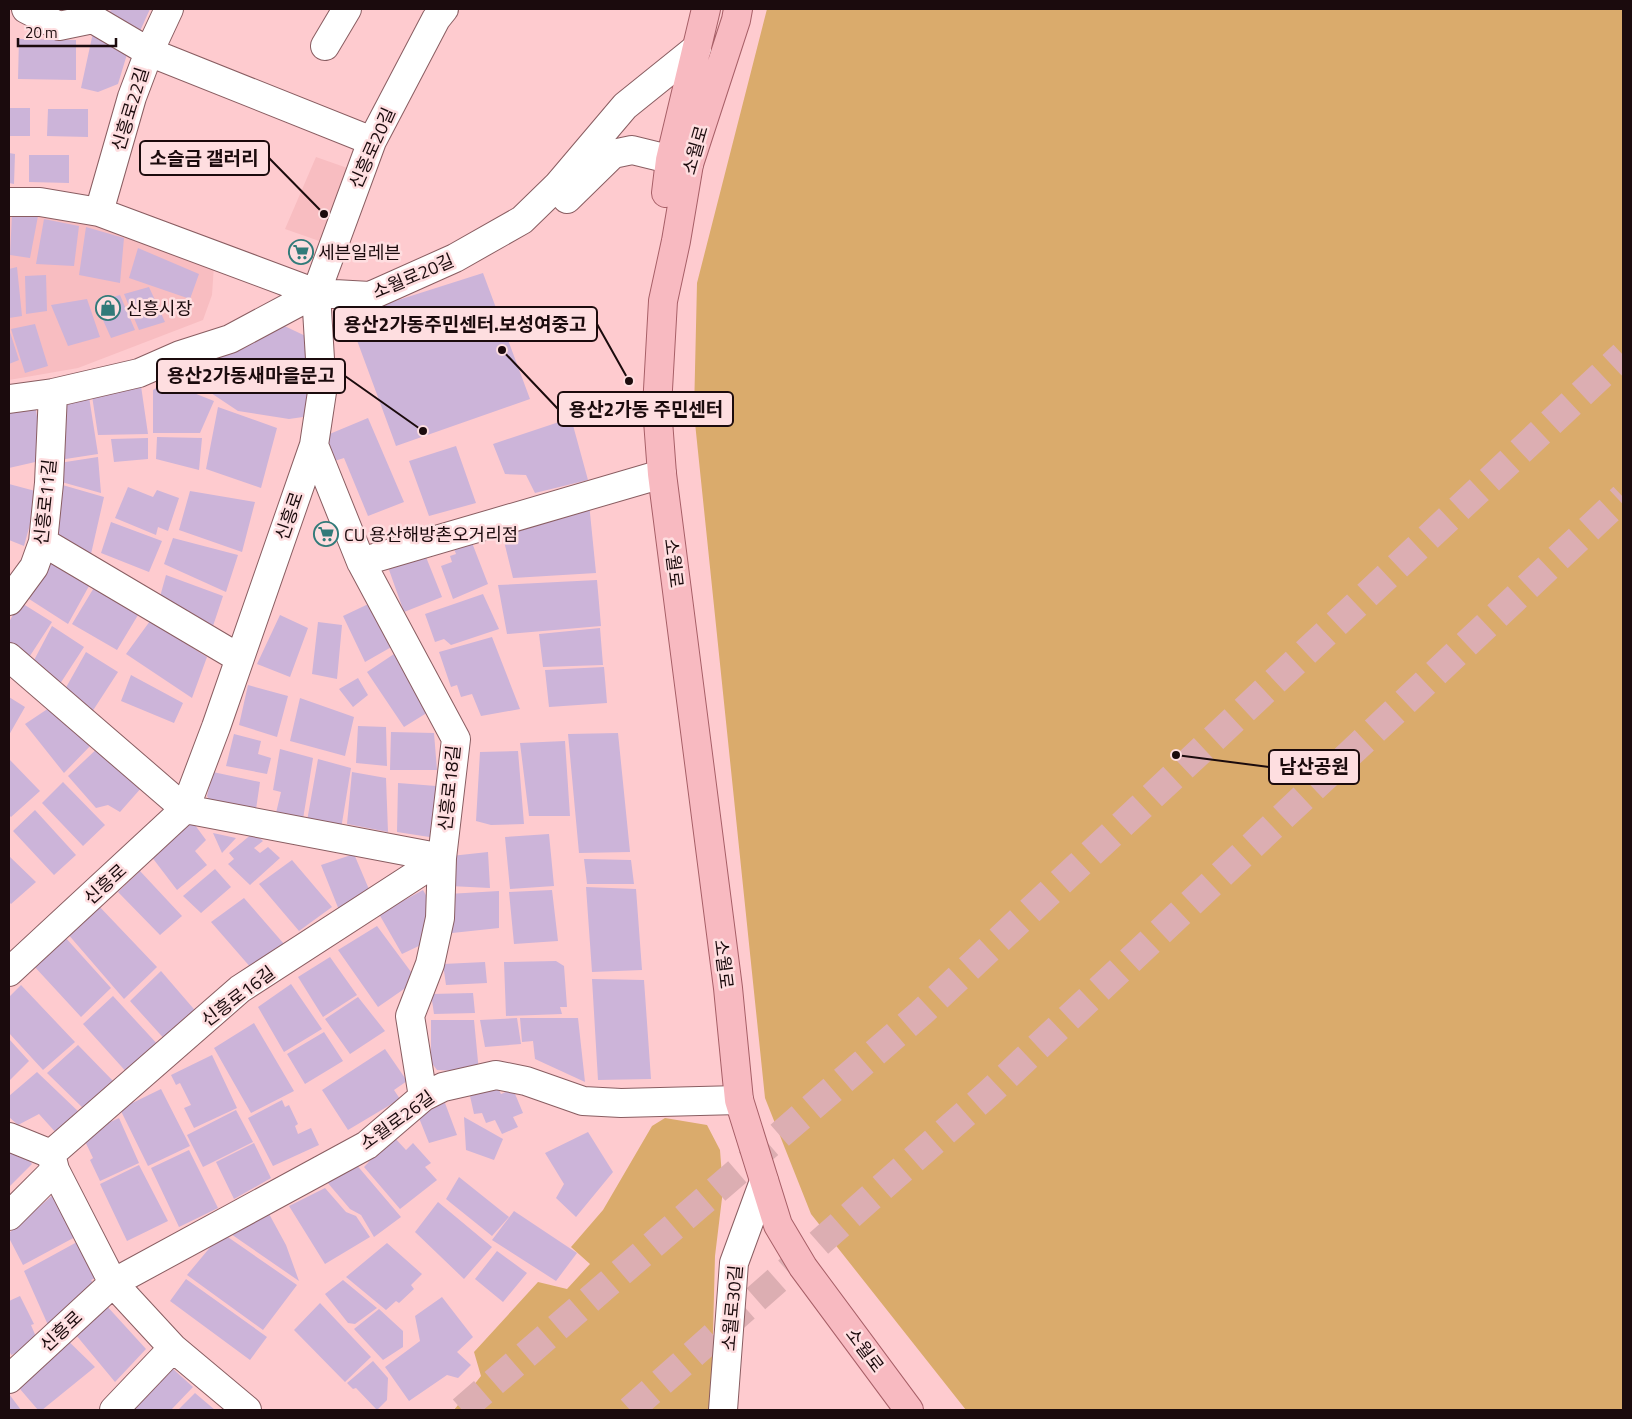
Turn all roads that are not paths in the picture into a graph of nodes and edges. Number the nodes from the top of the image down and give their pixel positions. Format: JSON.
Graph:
{"nodes":[{"id":1,"x":26,"y":9,"type":"edge"},
{"id":2,"x":169,"y":9,"type":"edge"},
{"id":3,"x":347,"y":9,"type":"edge"},
{"id":4,"x":706,"y":9,"type":"edge"},
{"id":5,"x":738,"y":9,"type":"edge"},
{"id":6,"x":433,"y":12,"type":"edge"},
{"id":7,"x":325,"y":46,"type":"dead end"},
{"id":8,"x":696,"y":48,"type":"junction"},
{"id":9,"x":149,"y":52,"type":"junction"},
{"id":10,"x":372,"y":141,"type":"junction"},
{"id":11,"x":680,"y":162,"type":"junction"},
{"id":12,"x":9,"y":202,"type":"edge"},
{"id":13,"x":99,"y":212,"type":"junction"},
{"id":14,"x":522,"y":220,"type":"junction"},
{"id":15,"x":316,"y":293,"type":"junction"},
{"id":16,"x":53,"y":393,"type":"junction"},
{"id":17,"x":9,"y":399,"type":"edge"},
{"id":18,"x":314,"y":446,"type":"junction"},
{"id":19,"x":662,"y":474,"type":"junction"},
{"id":20,"x":43,"y":542,"type":"junction"},
{"id":21,"x":361,"y":562,"type":"junction"},
{"id":22,"x":9,"y":601,"type":"edge"},
{"id":23,"x":9,"y":657,"type":"edge"},
{"id":24,"x":239,"y":658,"type":"junction"},
{"id":25,"x":185,"y":809,"type":"junction"},
{"id":26,"x":442,"y":858,"type":"junction"},
{"id":27,"x":9,"y":972,"type":"edge"},
{"id":28,"x":423,"y":1097,"type":"junction"},
{"id":29,"x":739,"y":1100,"type":"junction"},
{"id":30,"x":9,"y":1137,"type":"edge"},
{"id":31,"x":53,"y":1162,"type":"junction"},
{"id":32,"x":764,"y":1181,"type":"junction"},
{"id":33,"x":9,"y":1216,"type":"edge"},
{"id":34,"x":113,"y":1283,"type":"junction"},
{"id":35,"x":173,"y":1348,"type":"junction"},
{"id":36,"x":9,"y":1379,"type":"edge"},
{"id":37,"x":114,"y":1410,"type":"edge"},
{"id":38,"x":247,"y":1410,"type":"edge"},
{"id":39,"x":723,"y":1410,"type":"edge"},
{"id":40,"x":909,"y":1410,"type":"edge"}],
"edges":[{"from":1,"to":9,"type":"street"},
{"from":2,"to":9,"type":"street","name":"신흥로22길"},
{"from":3,"to":7,"type":"street"},
{"from":4,"to":8,"type":"main road","name":"소월로"},
{"from":5,"to":11,"type":"main road","name":"소월로"},
{"from":6,"to":10,"type":"street","name":"신흥로20길"},
{"from":8,"to":11,"type":"main road","name":"소월로"},
{"from":8,"to":14,"type":"street","name":"소월로20길"},
{"from":9,"to":10,"type":"street"},
{"from":9,"to":13,"type":"street","name":"신흥로22길"},
{"from":10,"to":15,"type":"street","name":"신흥로20길"},
{"from":11,"to":14,"type":"street"},
{"from":11,"to":19,"type":"main road","name":"소월로"},
{"from":12,"to":13,"type":"street"},
{"from":13,"to":15,"type":"street"},
{"from":14,"to":15,"type":"street","name":"소월로20길"},
{"from":15,"to":16,"type":"street"},
{"from":15,"to":18,"type":"street","name":"신흥로"},
{"from":16,"to":17,"type":"street"},
{"from":16,"to":20,"type":"street","name":"신흥로11길"},
{"from":18,"to":21,"type":"street","name":"신흥로18길"},
{"from":18,"to":24,"type":"street","name":"신흥로"},
{"from":19,"to":21,"type":"street"},
{"from":19,"to":29,"type":"main road","name":"소월로"},
{"from":20,"to":22,"type":"street","name":"신흥로11길"},
{"from":20,"to":24,"type":"street"},
{"from":21,"to":26,"type":"street","name":"신흥로18길"},
{"from":23,"to":25,"type":"street"},
{"from":24,"to":25,"type":"street","name":"신흥로"},
{"from":25,"to":26,"type":"street"},
{"from":25,"to":27,"type":"street","name":"신흥로"},
{"from":26,"to":28,"type":"street","name":"신흥로18길"},
{"from":26,"to":31,"type":"street","name":"신흥로16길"},
{"from":28,"to":29,"type":"street","name":"소월로26길"},
{"from":28,"to":34,"type":"street","name":"소월로26길"},
{"from":29,"to":32,"type":"main road","name":"소월로"},
{"from":30,"to":31,"type":"street"},
{"from":31,"to":33,"type":"street"},
{"from":31,"to":34,"type":"street"},
{"from":32,"to":39,"type":"street","name":"소월로30길"},
{"from":32,"to":40,"type":"main road","name":"소월로"},
{"from":34,"to":35,"type":"street"},
{"from":34,"to":36,"type":"street","name":"신흥로"},
{"from":35,"to":37,"type":"street"},
{"from":35,"to":38,"type":"street"}]}
